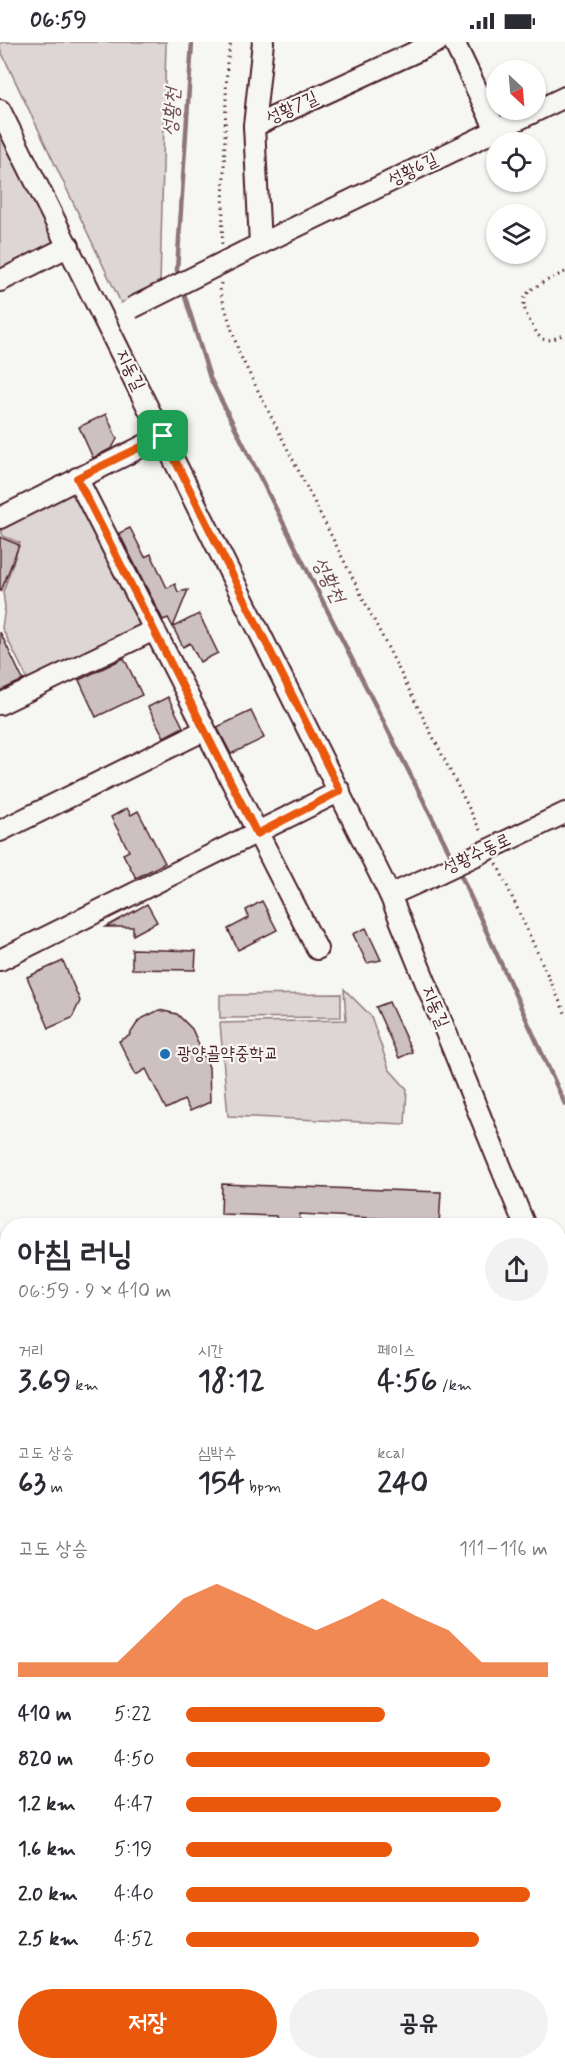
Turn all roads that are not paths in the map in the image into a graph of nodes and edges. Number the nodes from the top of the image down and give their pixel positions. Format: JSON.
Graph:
{"nodes":[{"id":1,"x":263,"y":42,"type":"edge"},
{"id":2,"x":437,"y":42,"type":"edge"},
{"id":3,"x":454,"y":42,"type":"edge"},
{"id":4,"x":565,"y":97,"type":"edge"},
{"id":5,"x":0,"y":110,"type":"edge"},
{"id":6,"x":254,"y":126,"type":"junction"},
{"id":7,"x":496,"y":130,"type":"junction"},
{"id":8,"x":69,"y":246,"type":"junction"},
{"id":9,"x":252,"y":248,"type":"junction"},
{"id":10,"x":0,"y":281,"type":"edge"},
{"id":11,"x":106,"y":321,"type":"junction"},
{"id":12,"x":163,"y":436,"type":"junction"},
{"id":13,"x":77,"y":478,"type":"junction"},
{"id":14,"x":0,"y":518,"type":"edge"},
{"id":15,"x":154,"y":630,"type":"junction"},
{"id":16,"x":0,"y":704,"type":"edge"},
{"id":17,"x":205,"y":730,"type":"junction"},
{"id":18,"x":340,"y":791,"type":"junction"},
{"id":19,"x":565,"y":813,"type":"edge"},
{"id":20,"x":0,"y":831,"type":"edge"},
{"id":21,"x":257,"y":834,"type":"junction"},
{"id":22,"x":390,"y":896,"type":"junction"},
{"id":23,"x":317,"y":949,"type":"dead end"},
{"id":24,"x":0,"y":960,"type":"edge"},
{"id":25,"x":522,"y":1218,"type":"edge"}],
"edges":[{"from":1,"to":6,"type":"street"},
{"from":2,"to":6,"type":"street","name":"성황7길"},
{"from":3,"to":7,"type":"street"},
{"from":4,"to":7,"type":"street","name":"성황6길"},
{"from":5,"to":8,"type":"street","name":"지동길"},
{"from":6,"to":9,"type":"street","name":"성황7길"},
{"from":7,"to":9,"type":"street","name":"성황6길"},
{"from":8,"to":10,"type":"street"},
{"from":8,"to":11,"type":"street","name":"지동길"},
{"from":9,"to":11,"type":"street","name":"성황6길","bridge":true},
{"from":11,"to":12,"type":"street","name":"지동길"},
{"from":12,"to":13,"type":"street"},
{"from":12,"to":18,"type":"street","name":"지동길"},
{"from":13,"to":14,"type":"street"},
{"from":13,"to":15,"type":"street"},
{"from":15,"to":16,"type":"street"},
{"from":15,"to":17,"type":"street"},
{"from":17,"to":20,"type":"street"},
{"from":17,"to":21,"type":"street"},
{"from":18,"to":21,"type":"street"},
{"from":18,"to":22,"type":"street","name":"지동길"},
{"from":19,"to":22,"type":"street","name":"성황수동로","bridge":true},
{"from":21,"to":23,"type":"street"},
{"from":21,"to":24,"type":"street"},
{"from":22,"to":25,"type":"street","name":"지동길"}]}
